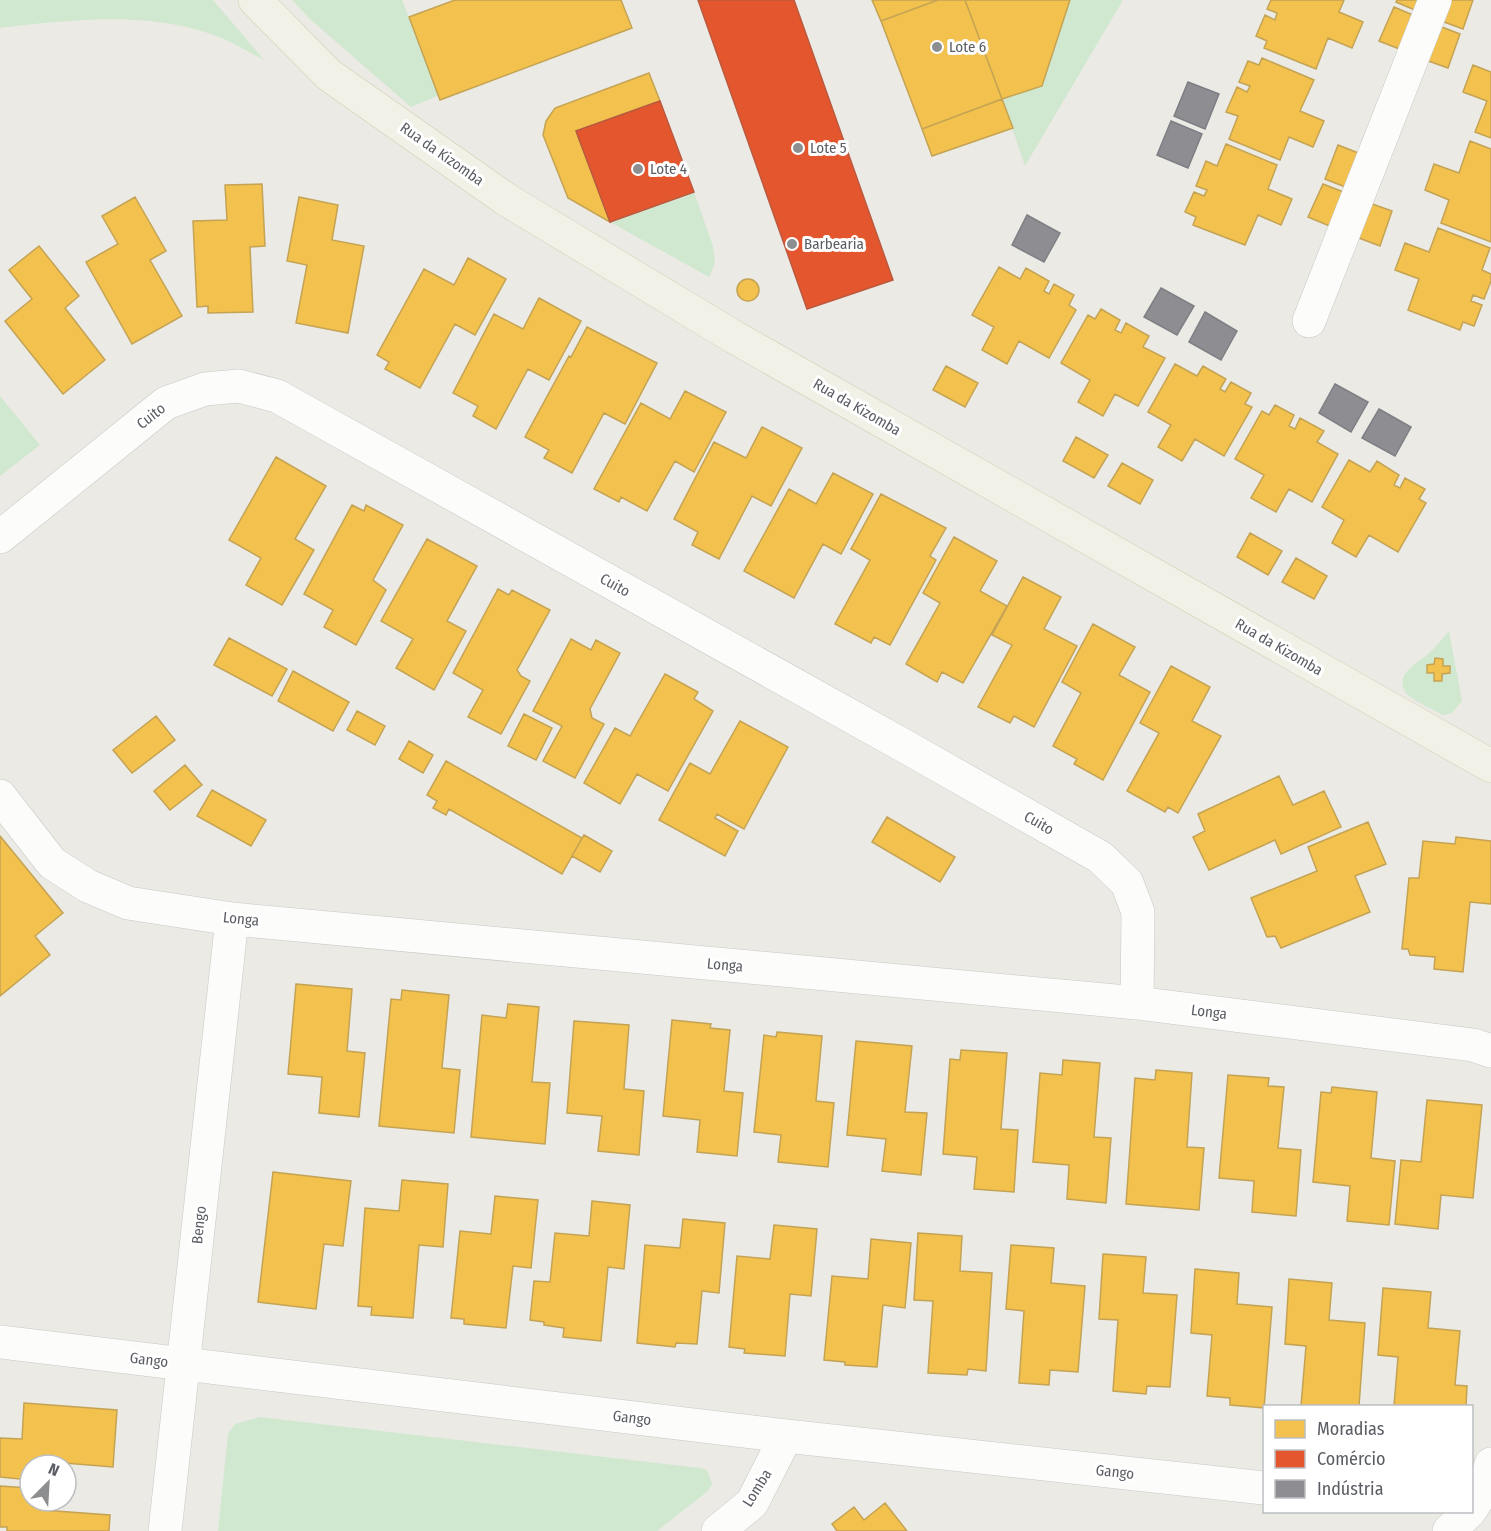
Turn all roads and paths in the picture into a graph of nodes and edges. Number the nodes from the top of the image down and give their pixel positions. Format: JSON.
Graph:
{"nodes":[{"id":1,"x":255,"y":0,"type":"edge"},
{"id":2,"x":1435,"y":0,"type":"edge"},
{"id":3,"x":1309,"y":321,"type":"dead end"},
{"id":4,"x":0,"y":537,"type":"edge"},
{"id":5,"x":1491,"y":766,"type":"edge"},
{"id":6,"x":0,"y":796,"type":"edge"},
{"id":7,"x":232,"y":919,"type":"junction"},
{"id":8,"x":1137,"y":1003,"type":"junction"},
{"id":9,"x":1491,"y":1051,"type":"edge"},
{"id":10,"x":0,"y":1342,"type":"edge"},
{"id":11,"x":185,"y":1365,"type":"junction"},
{"id":12,"x":786,"y":1436,"type":"junction"},
{"id":13,"x":1491,"y":1464,"type":"edge"},
{"id":14,"x":1263,"y":1488,"type":"edge"},
{"id":15,"x":1473,"y":1502,"type":"edge"},
{"id":16,"x":165,"y":1531,"type":"edge"},
{"id":17,"x":718,"y":1531,"type":"edge"}],
"edges":[{"from":1,"to":5,"type":"main road","name":"Rua da Kizomba"},
{"from":2,"to":3,"type":"street"},
{"from":4,"to":8,"type":"street","name":"Cuito"},
{"from":6,"to":7,"type":"street","name":"Longa"},
{"from":7,"to":8,"type":"street","name":"Longa"},
{"from":7,"to":11,"type":"street","name":"Bengo"},
{"from":8,"to":9,"type":"street","name":"Longa"},
{"from":10,"to":11,"type":"street","name":"Gango"},
{"from":11,"to":12,"type":"street","name":"Gango"},
{"from":11,"to":16,"type":"street","name":"Bengo"},
{"from":12,"to":14,"type":"street","name":"Gango"},
{"from":12,"to":17,"type":"street","name":"Lomba"},
{"from":13,"to":15,"type":"street"}]}
